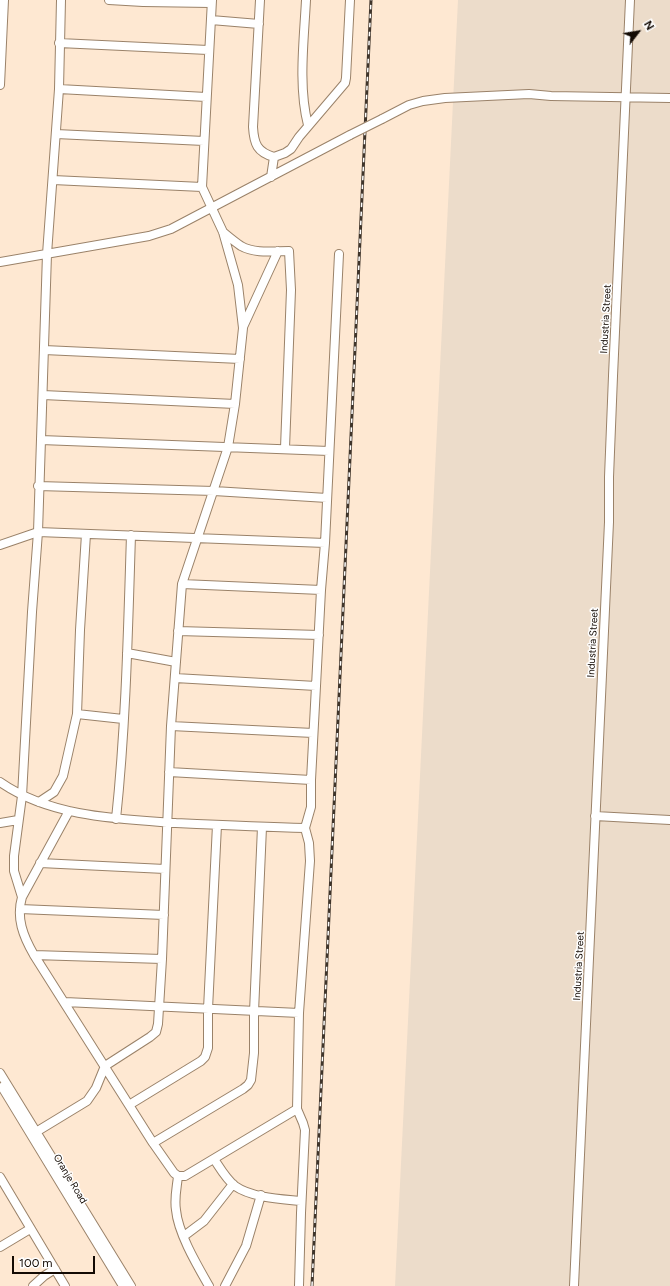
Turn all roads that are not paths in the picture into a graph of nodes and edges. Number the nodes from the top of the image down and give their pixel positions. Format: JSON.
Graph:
{"nodes":[{"id":1,"x":4,"y":0,"type":"edge"},
{"id":2,"x":61,"y":0,"type":"edge"},
{"id":3,"x":109,"y":0,"type":"edge"},
{"id":4,"x":260,"y":0,"type":"edge"},
{"id":5,"x":306,"y":0,"type":"edge"},
{"id":6,"x":350,"y":0,"type":"edge"},
{"id":7,"x":630,"y":0,"type":"edge"},
{"id":8,"x":212,"y":1,"type":"edge"},
{"id":9,"x":211,"y":20,"type":"junction"},
{"id":10,"x":259,"y":24,"type":"junction"},
{"id":11,"x":59,"y":43,"type":"junction"},
{"id":12,"x":208,"y":50,"type":"junction"},
{"id":13,"x":0,"y":85,"type":"edge"},
{"id":14,"x":59,"y":89,"type":"junction"},
{"id":15,"x":206,"y":97,"type":"junction"},
{"id":16,"x":626,"y":97,"type":"junction"},
{"id":17,"x":670,"y":98,"type":"edge"},
{"id":18,"x":308,"y":125,"type":"junction"},
{"id":19,"x":56,"y":134,"type":"junction"},
{"id":20,"x":204,"y":141,"type":"junction"},
{"id":21,"x":274,"y":157,"type":"junction"},
{"id":22,"x":271,"y":177,"type":"junction"},
{"id":23,"x":53,"y":180,"type":"junction"},
{"id":24,"x":202,"y":187,"type":"junction"},
{"id":25,"x":211,"y":209,"type":"junction"},
{"id":26,"x":223,"y":232,"type":"junction"},
{"id":27,"x":278,"y":251,"type":"junction"},
{"id":28,"x":47,"y":254,"type":"junction"},
{"id":29,"x":339,"y":254,"type":"dead end"},
{"id":30,"x":0,"y":262,"type":"edge"},
{"id":31,"x":243,"y":328,"type":"junction"},
{"id":32,"x":44,"y":350,"type":"junction"},
{"id":33,"x":240,"y":359,"type":"junction"},
{"id":34,"x":42,"y":395,"type":"junction"},
{"id":35,"x":235,"y":404,"type":"junction"},
{"id":36,"x":41,"y":440,"type":"junction"},
{"id":37,"x":228,"y":447,"type":"junction"},
{"id":38,"x":285,"y":448,"type":"junction"},
{"id":39,"x":329,"y":451,"type":"junction"},
{"id":40,"x":38,"y":486,"type":"junction"},
{"id":41,"x":214,"y":491,"type":"junction"},
{"id":42,"x":327,"y":498,"type":"junction"},
{"id":43,"x":38,"y":532,"type":"junction"},
{"id":44,"x":86,"y":534,"type":"junction"},
{"id":45,"x":131,"y":535,"type":"junction"},
{"id":46,"x":199,"y":538,"type":"junction"},
{"id":47,"x":325,"y":543,"type":"junction"},
{"id":48,"x":0,"y":544,"type":"edge"},
{"id":49,"x":182,"y":584,"type":"junction"},
{"id":50,"x":321,"y":590,"type":"junction"},
{"id":51,"x":178,"y":632,"type":"junction"},
{"id":52,"x":319,"y":635,"type":"junction"},
{"id":53,"x":127,"y":653,"type":"junction"},
{"id":54,"x":176,"y":662,"type":"junction"},
{"id":55,"x":175,"y":678,"type":"junction"},
{"id":56,"x":316,"y":686,"type":"junction"},
{"id":57,"x":77,"y":714,"type":"junction"},
{"id":58,"x":124,"y":719,"type":"junction"},
{"id":59,"x":171,"y":726,"type":"junction"},
{"id":60,"x":313,"y":732,"type":"junction"},
{"id":61,"x":169,"y":772,"type":"junction"},
{"id":62,"x":311,"y":780,"type":"junction"},
{"id":63,"x":0,"y":782,"type":"edge"},
{"id":64,"x":22,"y":796,"type":"junction"},
{"id":65,"x":38,"y":802,"type":"junction"},
{"id":66,"x":69,"y":811,"type":"junction"},
{"id":67,"x":595,"y":816,"type":"junction"},
{"id":68,"x":18,"y":820,"type":"junction"},
{"id":69,"x":116,"y":820,"type":"junction"},
{"id":70,"x":670,"y":820,"type":"edge"},
{"id":71,"x":167,"y":822,"type":"junction"},
{"id":72,"x":0,"y":823,"type":"edge"},
{"id":73,"x":217,"y":825,"type":"junction"},
{"id":74,"x":262,"y":827,"type":"junction"},
{"id":75,"x":305,"y":828,"type":"junction"},
{"id":76,"x":40,"y":863,"type":"junction"},
{"id":77,"x":165,"y":869,"type":"junction"},
{"id":78,"x":22,"y":897,"type":"junction"},
{"id":79,"x":20,"y":909,"type":"junction"},
{"id":80,"x":164,"y":915,"type":"junction"},
{"id":81,"x":34,"y":955,"type":"junction"},
{"id":82,"x":162,"y":959,"type":"junction"},
{"id":83,"x":65,"y":1002,"type":"junction"},
{"id":84,"x":160,"y":1006,"type":"junction"},
{"id":85,"x":208,"y":1009,"type":"junction"},
{"id":86,"x":254,"y":1012,"type":"junction"},
{"id":87,"x":299,"y":1013,"type":"junction"},
{"id":88,"x":105,"y":1066,"type":"junction"},
{"id":89,"x":0,"y":1073,"type":"edge"},
{"id":90,"x":0,"y":1083,"type":"edge"},
{"id":91,"x":129,"y":1105,"type":"junction"},
{"id":92,"x":297,"y":1108,"type":"junction"},
{"id":93,"x":36,"y":1132,"type":"junction"},
{"id":94,"x":153,"y":1143,"type":"junction"},
{"id":95,"x":214,"y":1159,"type":"junction"},
{"id":96,"x":178,"y":1176,"type":"junction"},
{"id":97,"x":0,"y":1177,"type":"edge"},
{"id":98,"x":233,"y":1184,"type":"junction"},
{"id":99,"x":3,"y":1188,"type":"edge"},
{"id":100,"x":261,"y":1195,"type":"junction"},
{"id":101,"x":301,"y":1201,"type":"junction"},
{"id":102,"x":30,"y":1229,"type":"junction"},
{"id":103,"x":184,"y":1236,"type":"junction"},
{"id":104,"x":0,"y":1247,"type":"edge"},
{"id":105,"x":55,"y":1269,"type":"junction"},
{"id":106,"x":33,"y":1286,"type":"edge"},
{"id":107,"x":65,"y":1286,"type":"edge"},
{"id":108,"x":123,"y":1286,"type":"edge"},
{"id":109,"x":131,"y":1286,"type":"edge"},
{"id":110,"x":209,"y":1286,"type":"edge"},
{"id":111,"x":225,"y":1286,"type":"edge"},
{"id":112,"x":299,"y":1286,"type":"edge"},
{"id":113,"x":574,"y":1286,"type":"edge"}],
"edges":[{"from":1,"to":13,"type":"street"},
{"from":2,"to":11,"type":"street"},
{"from":3,"to":8,"type":"street"},
{"from":4,"to":10,"type":"street"},
{"from":5,"to":18,"type":"street"},
{"from":6,"to":18,"type":"street"},
{"from":7,"to":16,"type":"street","name":"Industria Street"},
{"from":8,"to":9,"type":"street"},
{"from":9,"to":10,"type":"street"},
{"from":9,"to":12,"type":"street"},
{"from":10,"to":21,"type":"street"},
{"from":11,"to":12,"type":"street"},
{"from":11,"to":14,"type":"street"},
{"from":12,"to":15,"type":"street"},
{"from":14,"to":15,"type":"street"},
{"from":14,"to":19,"type":"street"},
{"from":15,"to":20,"type":"street"},
{"from":16,"to":17,"type":"street"},
{"from":16,"to":22,"type":"street","bridge":true},
{"from":16,"to":67,"type":"street","name":"Industria Street"},
{"from":18,"to":21,"type":"street"},
{"from":19,"to":20,"type":"street"},
{"from":19,"to":23,"type":"street"},
{"from":20,"to":24,"type":"street"},
{"from":21,"to":22,"type":"street"},
{"from":22,"to":25,"type":"street"},
{"from":23,"to":24,"type":"street"},
{"from":23,"to":28,"type":"street"},
{"from":24,"to":25,"type":"street"},
{"from":25,"to":26,"type":"street"},
{"from":25,"to":28,"type":"street"},
{"from":26,"to":27,"type":"street"},
{"from":26,"to":31,"type":"street"},
{"from":27,"to":31,"type":"street"},
{"from":27,"to":38,"type":"street"},
{"from":28,"to":30,"type":"street"},
{"from":28,"to":32,"type":"street"},
{"from":29,"to":39,"type":"street"},
{"from":31,"to":33,"type":"street"},
{"from":32,"to":33,"type":"street"},
{"from":32,"to":34,"type":"street"},
{"from":33,"to":35,"type":"street"},
{"from":34,"to":35,"type":"street"},
{"from":34,"to":36,"type":"street"},
{"from":35,"to":37,"type":"street"},
{"from":36,"to":37,"type":"street"},
{"from":36,"to":40,"type":"street"},
{"from":37,"to":38,"type":"street"},
{"from":37,"to":41,"type":"street"},
{"from":38,"to":39,"type":"street"},
{"from":39,"to":42,"type":"street"},
{"from":40,"to":41,"type":"street"},
{"from":40,"to":43,"type":"street"},
{"from":41,"to":42,"type":"street"},
{"from":41,"to":46,"type":"street"},
{"from":42,"to":47,"type":"street"},
{"from":43,"to":44,"type":"street"},
{"from":43,"to":48,"type":"street"},
{"from":43,"to":64,"type":"street"},
{"from":44,"to":45,"type":"street"},
{"from":44,"to":57,"type":"street"},
{"from":45,"to":46,"type":"street"},
{"from":45,"to":53,"type":"street"},
{"from":46,"to":47,"type":"street"},
{"from":46,"to":49,"type":"street"},
{"from":47,"to":50,"type":"street"},
{"from":49,"to":50,"type":"street"},
{"from":49,"to":51,"type":"street"},
{"from":50,"to":52,"type":"street"},
{"from":51,"to":52,"type":"street"},
{"from":51,"to":54,"type":"street"},
{"from":52,"to":56,"type":"street"},
{"from":53,"to":54,"type":"street"},
{"from":53,"to":58,"type":"street"},
{"from":54,"to":55,"type":"street"},
{"from":55,"to":56,"type":"street"},
{"from":55,"to":59,"type":"street"},
{"from":56,"to":60,"type":"street"},
{"from":57,"to":58,"type":"street"},
{"from":57,"to":65,"type":"street"},
{"from":58,"to":69,"type":"street"},
{"from":59,"to":60,"type":"street"},
{"from":59,"to":61,"type":"street"},
{"from":60,"to":62,"type":"street"},
{"from":61,"to":62,"type":"street"},
{"from":61,"to":71,"type":"street"},
{"from":62,"to":75,"type":"street"},
{"from":63,"to":64,"type":"street"},
{"from":64,"to":65,"type":"street"},
{"from":64,"to":68,"type":"street"},
{"from":65,"to":66,"type":"street"},
{"from":66,"to":69,"type":"street"},
{"from":66,"to":76,"type":"street"},
{"from":67,"to":70,"type":"street"},
{"from":67,"to":113,"type":"street","name":"Industria Street"},
{"from":68,"to":72,"type":"street"},
{"from":68,"to":78,"type":"street"},
{"from":69,"to":71,"type":"street"},
{"from":71,"to":73,"type":"street"},
{"from":71,"to":77,"type":"street"},
{"from":73,"to":74,"type":"street"},
{"from":73,"to":85,"type":"street"},
{"from":74,"to":75,"type":"street"},
{"from":74,"to":86,"type":"street"},
{"from":75,"to":87,"type":"street"},
{"from":76,"to":77,"type":"street"},
{"from":76,"to":78,"type":"street"},
{"from":77,"to":80,"type":"street"},
{"from":78,"to":79,"type":"street"},
{"from":79,"to":80,"type":"street"},
{"from":79,"to":81,"type":"street"},
{"from":80,"to":82,"type":"street"},
{"from":81,"to":82,"type":"street"},
{"from":81,"to":83,"type":"street"},
{"from":82,"to":84,"type":"street"},
{"from":83,"to":84,"type":"street"},
{"from":83,"to":88,"type":"street"},
{"from":84,"to":85,"type":"street"},
{"from":84,"to":88,"type":"street"},
{"from":85,"to":86,"type":"street"},
{"from":85,"to":91,"type":"street"},
{"from":86,"to":87,"type":"street"},
{"from":86,"to":94,"type":"street"},
{"from":87,"to":92,"type":"street"},
{"from":88,"to":91,"type":"street"},
{"from":88,"to":93,"type":"street"},
{"from":89,"to":93,"type":"street"},
{"from":90,"to":108,"type":"street","name":"Oranje Road"},
{"from":91,"to":94,"type":"street"},
{"from":92,"to":95,"type":"street"},
{"from":92,"to":101,"type":"street"},
{"from":93,"to":109,"type":"street"},
{"from":94,"to":96,"type":"street"},
{"from":95,"to":96,"type":"street"},
{"from":95,"to":98,"type":"street"},
{"from":96,"to":103,"type":"street"},
{"from":97,"to":99,"type":"street"},
{"from":98,"to":100,"type":"street"},
{"from":98,"to":103,"type":"street"},
{"from":99,"to":102,"type":"street"},
{"from":100,"to":101,"type":"street"},
{"from":100,"to":111,"type":"street"},
{"from":101,"to":112,"type":"street"},
{"from":102,"to":104,"type":"street"},
{"from":102,"to":105,"type":"street"},
{"from":103,"to":110,"type":"street"},
{"from":105,"to":106,"type":"street"},
{"from":105,"to":107,"type":"street"}]}
